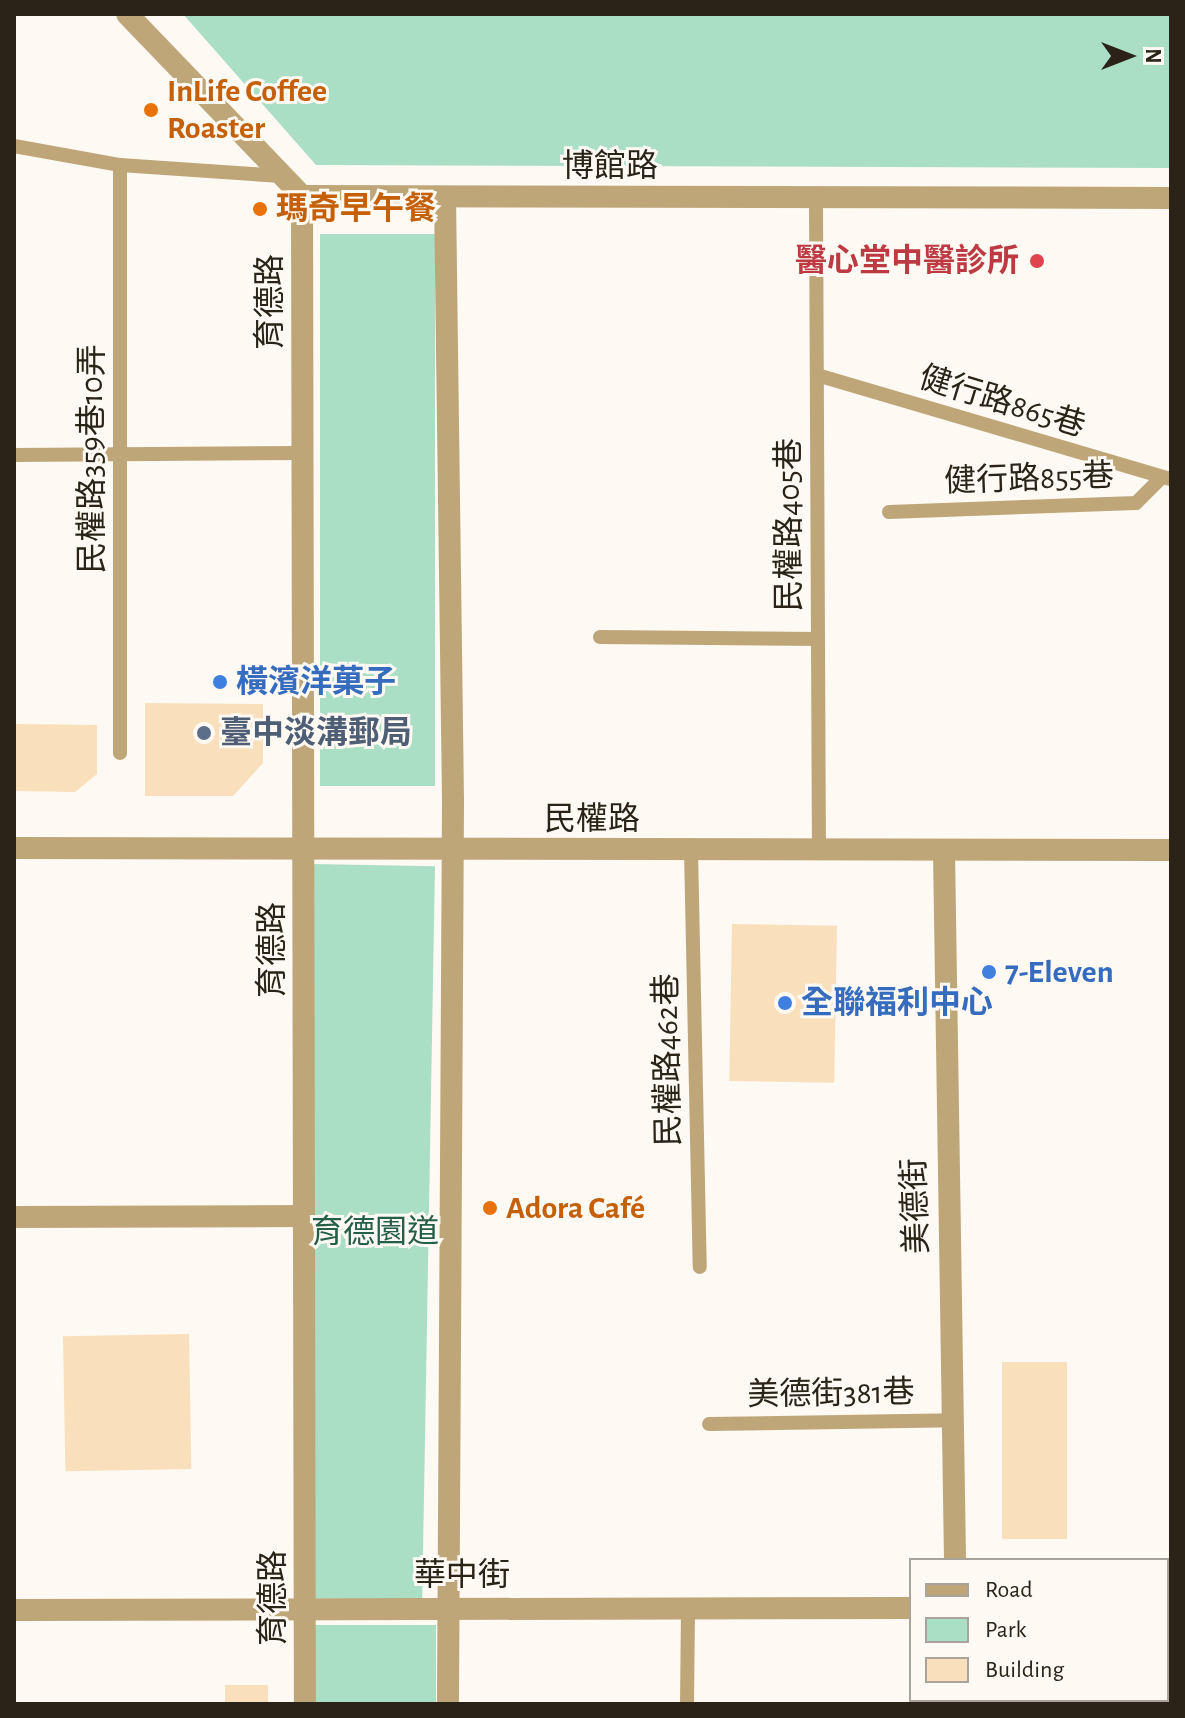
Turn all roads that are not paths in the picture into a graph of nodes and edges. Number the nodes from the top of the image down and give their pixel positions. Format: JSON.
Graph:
{"nodes":[{"id":1,"x":127,"y":14,"type":"edge"},
{"id":2,"x":14,"y":146,"type":"edge"},
{"id":3,"x":120,"y":165,"type":"junction"},
{"id":4,"x":281,"y":176,"type":"junction"},
{"id":5,"x":302,"y":196,"type":"junction"},
{"id":6,"x":445,"y":197,"type":"junction"},
{"id":7,"x":1171,"y":198,"type":"edge"},
{"id":8,"x":816,"y":200,"type":"junction"},
{"id":9,"x":817,"y":375,"type":"junction"},
{"id":10,"x":302,"y":453,"type":"junction"},
{"id":11,"x":121,"y":454,"type":"junction"},
{"id":12,"x":14,"y":455,"type":"edge"},
{"id":13,"x":1166,"y":479,"type":"edge"},
{"id":14,"x":889,"y":512,"type":"dead end"},
{"id":15,"x":600,"y":637,"type":"dead end"},
{"id":16,"x":818,"y":639,"type":"junction"},
{"id":17,"x":120,"y":753,"type":"dead end"},
{"id":18,"x":14,"y":848,"type":"edge"},
{"id":19,"x":304,"y":849,"type":"junction"},
{"id":20,"x":452,"y":850,"type":"junction"},
{"id":21,"x":691,"y":850,"type":"junction"},
{"id":22,"x":819,"y":850,"type":"junction"},
{"id":23,"x":1171,"y":850,"type":"edge"},
{"id":24,"x":944,"y":851,"type":"junction"},
{"id":25,"x":304,"y":1216,"type":"junction"},
{"id":26,"x":14,"y":1217,"type":"edge"},
{"id":27,"x":700,"y":1267,"type":"dead end"},
{"id":28,"x":954,"y":1420,"type":"junction"},
{"id":29,"x":709,"y":1424,"type":"dead end"},
{"id":30,"x":955,"y":1558,"type":"edge"},
{"id":31,"x":305,"y":1607,"type":"junction"},
{"id":32,"x":447,"y":1607,"type":"junction"},
{"id":33,"x":688,"y":1607,"type":"junction"},
{"id":34,"x":909,"y":1608,"type":"edge"},
{"id":35,"x":14,"y":1610,"type":"edge"},
{"id":36,"x":305,"y":1704,"type":"edge"},
{"id":37,"x":448,"y":1704,"type":"edge"},
{"id":38,"x":687,"y":1704,"type":"edge"}],
"edges":[{"from":1,"to":4,"type":"street"},
{"from":2,"to":3,"type":"lane"},
{"from":3,"to":4,"type":"lane"},
{"from":3,"to":11,"type":"lane","name":"民權路359巷10弄"},
{"from":4,"to":5,"type":"street"},
{"from":5,"to":6,"type":"street","name":"博館路"},
{"from":5,"to":10,"type":"street","name":"育德路"},
{"from":6,"to":8,"type":"street","name":"博館路"},
{"from":6,"to":20,"type":"street"},
{"from":7,"to":8,"type":"street","name":"博館路"},
{"from":8,"to":9,"type":"lane","name":"民權路405巷"},
{"from":9,"to":13,"type":"lane","name":"健行路865巷"},
{"from":9,"to":16,"type":"lane","name":"民權路405巷"},
{"from":10,"to":11,"type":"lane"},
{"from":10,"to":19,"type":"street","name":"育德路"},
{"from":11,"to":12,"type":"lane"},
{"from":11,"to":17,"type":"lane","name":"民權路359巷10弄"},
{"from":13,"to":14,"type":"lane","name":"健行路855巷"},
{"from":15,"to":16,"type":"lane"},
{"from":16,"to":22,"type":"lane","name":"民權路405巷"},
{"from":18,"to":19,"type":"street","name":"民權路"},
{"from":19,"to":20,"type":"street","name":"民權路"},
{"from":19,"to":25,"type":"street","name":"育德路"},
{"from":20,"to":21,"type":"street","name":"民權路"},
{"from":20,"to":32,"type":"street"},
{"from":21,"to":22,"type":"street","name":"民權路"},
{"from":21,"to":27,"type":"lane","name":"民權路462巷"},
{"from":22,"to":24,"type":"street","name":"民權路"},
{"from":23,"to":24,"type":"street","name":"民權路"},
{"from":24,"to":28,"type":"street","name":"美德街"},
{"from":25,"to":26,"type":"street"},
{"from":25,"to":31,"type":"street","name":"育德路"},
{"from":28,"to":29,"type":"lane","name":"美德街381巷"},
{"from":28,"to":30,"type":"street","name":"美德街"},
{"from":31,"to":32,"type":"street","name":"華中街"},
{"from":31,"to":35,"type":"street","name":"華中街"},
{"from":31,"to":36,"type":"street","name":"育德路"},
{"from":32,"to":33,"type":"street","name":"華中街"},
{"from":32,"to":37,"type":"street"},
{"from":33,"to":34,"type":"street","name":"華中街"},
{"from":33,"to":38,"type":"lane"}]}
